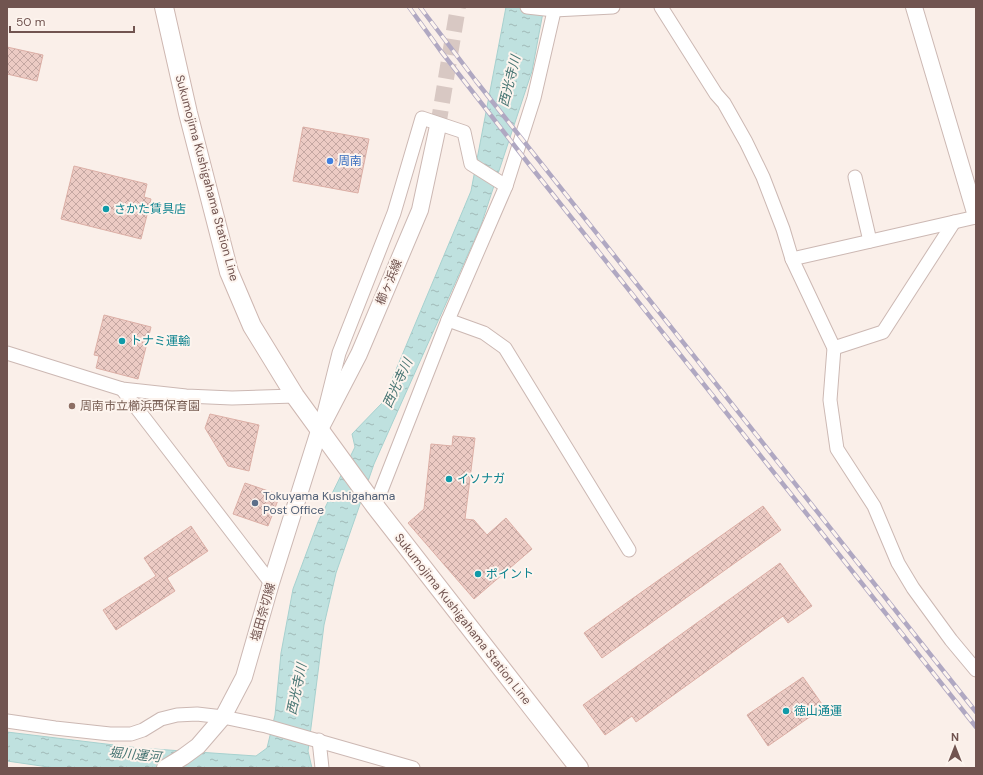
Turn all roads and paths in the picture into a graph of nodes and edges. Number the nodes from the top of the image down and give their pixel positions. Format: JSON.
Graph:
{"nodes":[{"id":1,"x":164,"y":7,"type":"edge"},
{"id":2,"x":527,"y":7,"type":"edge"},
{"id":3,"x":613,"y":7,"type":"edge"},
{"id":4,"x":662,"y":7,"type":"edge"},
{"id":5,"x":914,"y":7,"type":"edge"},
{"id":6,"x":555,"y":8,"type":"edge"},
{"id":7,"x":438,"y":126,"type":"tunnel mouth"},
{"id":8,"x":855,"y":177,"type":"dead end"},
{"id":9,"x":506,"y":186,"type":"junction"},
{"id":10,"x":976,"y":216,"type":"edge"},
{"id":11,"x":954,"y":222,"type":"junction"},
{"id":12,"x":870,"y":241,"type":"junction"},
{"id":13,"x":792,"y":259,"type":"junction"},
{"id":14,"x":448,"y":320,"type":"junction"},
{"id":15,"x":834,"y":348,"type":"junction"},
{"id":16,"x":7,"y":353,"type":"edge"},
{"id":17,"x":122,"y":389,"type":"junction"},
{"id":18,"x":295,"y":396,"type":"junction"},
{"id":19,"x":319,"y":431,"type":"junction"},
{"id":20,"x":375,"y":506,"type":"junction"},
{"id":21,"x":629,"y":550,"type":"dead end"},
{"id":22,"x":271,"y":583,"type":"junction"},
{"id":23,"x":976,"y":670,"type":"edge"},
{"id":24,"x":223,"y":717,"type":"junction"},
{"id":25,"x":7,"y":721,"type":"edge"},
{"id":26,"x":319,"y":740,"type":"junction"},
{"id":27,"x":165,"y":768,"type":"edge"},
{"id":28,"x":322,"y":768,"type":"edge"},
{"id":29,"x":412,"y":768,"type":"edge"},
{"id":30,"x":579,"y":768,"type":"edge"}],
"edges":[{"from":1,"to":18,"type":"main road","name":"Sukumojima Kushigahama Station Line"},
{"from":2,"to":6,"type":"street"},
{"from":3,"to":6,"type":"street"},
{"from":4,"to":13,"type":"street"},
{"from":5,"to":10,"type":"street"},
{"from":6,"to":9,"type":"street"},
{"from":7,"to":19,"type":"street","name":"櫛ヶ浜線"},
{"from":8,"to":12,"type":"street"},
{"from":9,"to":14,"type":"street"},
{"from":9,"to":19,"type":"street"},
{"from":10,"to":11,"type":"street"},
{"from":11,"to":12,"type":"street"},
{"from":11,"to":15,"type":"street"},
{"from":12,"to":13,"type":"street"},
{"from":13,"to":15,"type":"street"},
{"from":14,"to":20,"type":"street"},
{"from":14,"to":21,"type":"street"},
{"from":15,"to":23,"type":"street"},
{"from":16,"to":17,"type":"street"},
{"from":17,"to":18,"type":"street"},
{"from":17,"to":22,"type":"street"},
{"from":18,"to":19,"type":"main road","name":"Sukumojima Kushigahama Station Line"},
{"from":19,"to":20,"type":"main road","name":"Sukumojima Kushigahama Station Line"},
{"from":19,"to":22,"type":"street","name":"塩田奈切線"},
{"from":20,"to":30,"type":"main road","name":"Sukumojima Kushigahama Station Line"},
{"from":22,"to":24,"type":"street","name":"塩田奈切線"},
{"from":24,"to":25,"type":"street"},
{"from":24,"to":26,"type":"street"},
{"from":24,"to":27,"type":"street","name":"塩田奈切線"},
{"from":26,"to":28,"type":"street"},
{"from":26,"to":29,"type":"street"}]}
